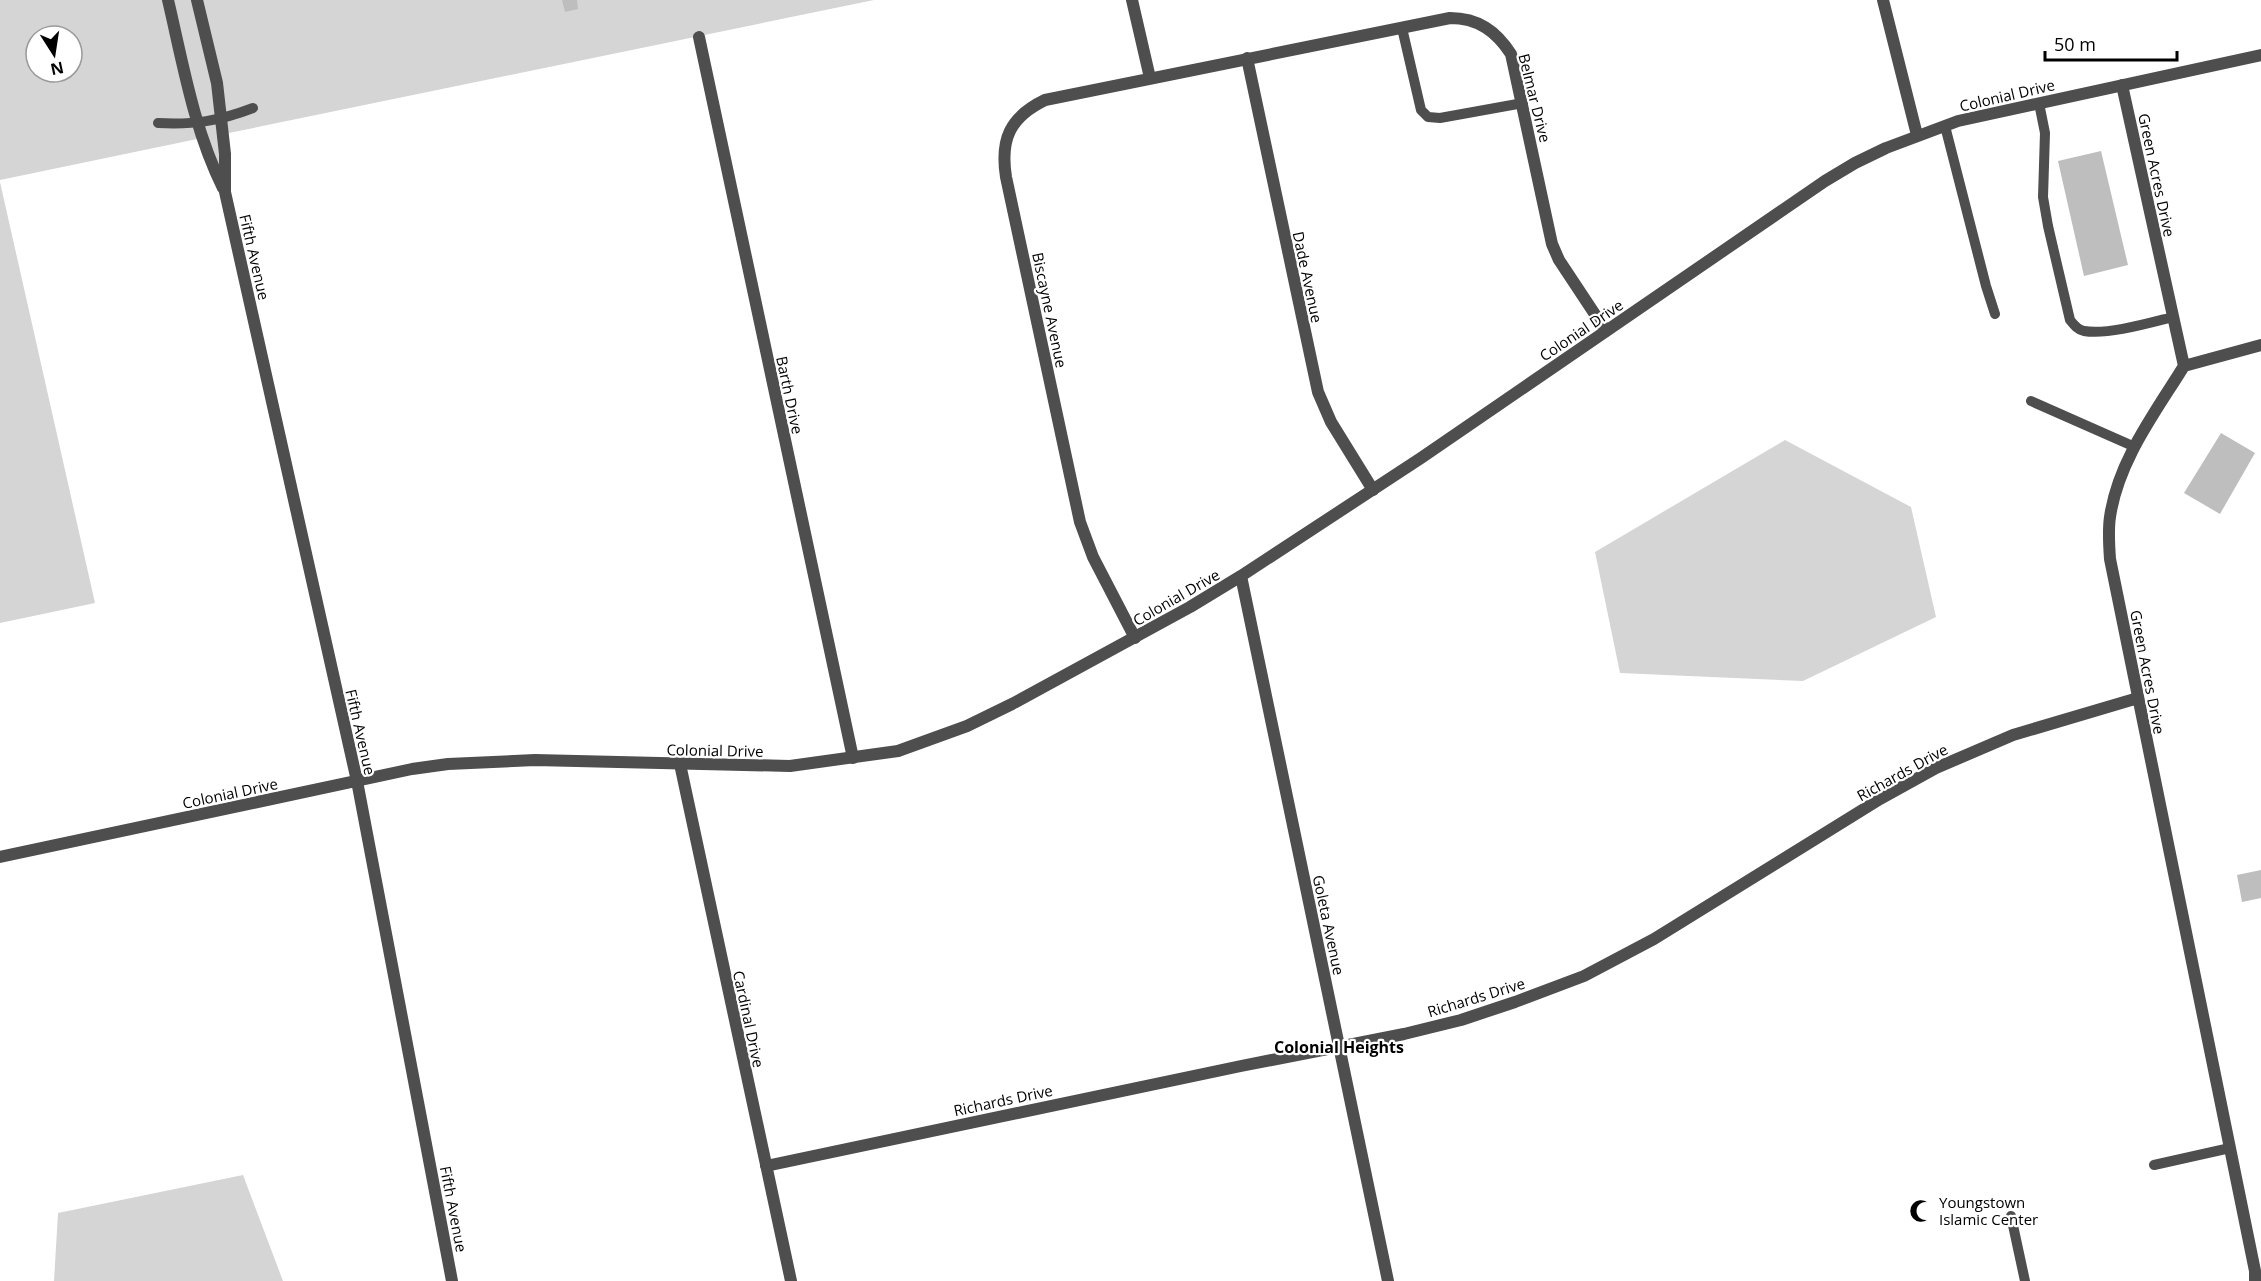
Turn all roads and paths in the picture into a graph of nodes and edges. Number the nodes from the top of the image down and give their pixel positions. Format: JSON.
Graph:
{"nodes":[{"id":1,"x":168,"y":0,"type":"edge"},
{"id":2,"x":198,"y":0,"type":"edge"},
{"id":3,"x":1132,"y":0,"type":"edge"},
{"id":4,"x":1883,"y":0,"type":"edge"},
{"id":5,"x":1401,"y":28,"type":"junction"},
{"id":6,"x":699,"y":37,"type":"dead end"},
{"id":7,"x":2261,"y":55,"type":"edge"},
{"id":8,"x":1247,"y":58,"type":"junction"},
{"id":9,"x":1150,"y":78,"type":"junction"},
{"id":10,"x":2122,"y":85,"type":"junction"},
{"id":11,"x":1522,"y":103,"type":"junction"},
{"id":12,"x":2038,"y":103,"type":"junction"},
{"id":13,"x":254,"y":108,"type":"dead end"},
{"id":14,"x":222,"y":119,"type":"junction"},
{"id":15,"x":158,"y":123,"type":"dead end"},
{"id":16,"x":198,"y":124,"type":"junction"},
{"id":17,"x":1945,"y":126,"type":"junction"},
{"id":18,"x":1917,"y":135,"type":"junction"},
{"id":19,"x":225,"y":192,"type":"junction"},
{"id":20,"x":1995,"y":314,"type":"dead end"},
{"id":21,"x":2173,"y":317,"type":"junction"},
{"id":22,"x":1606,"y":331,"type":"junction"},
{"id":23,"x":2261,"y":345,"type":"edge"},
{"id":24,"x":2184,"y":366,"type":"junction"},
{"id":25,"x":2031,"y":401,"type":"dead end"},
{"id":26,"x":2135,"y":447,"type":"junction"},
{"id":27,"x":1372,"y":490,"type":"junction"},
{"id":28,"x":1241,"y":576,"type":"junction"},
{"id":29,"x":1135,"y":638,"type":"junction"},
{"id":30,"x":2138,"y":698,"type":"junction"},
{"id":31,"x":853,"y":758,"type":"junction"},
{"id":32,"x":680,"y":764,"type":"junction"},
{"id":33,"x":357,"y":781,"type":"junction"},
{"id":34,"x":0,"y":857,"type":"edge"},
{"id":35,"x":1339,"y":1047,"type":"junction"},
{"id":36,"x":2230,"y":1148,"type":"junction"},
{"id":37,"x":2154,"y":1165,"type":"dead end"},
{"id":38,"x":766,"y":1166,"type":"junction"},
{"id":39,"x":2011,"y":1216,"type":"dead end"},
{"id":40,"x":452,"y":1281,"type":"edge"},
{"id":41,"x":791,"y":1281,"type":"edge"},
{"id":42,"x":1388,"y":1281,"type":"edge"},
{"id":43,"x":2025,"y":1281,"type":"edge"},
{"id":44,"x":2255,"y":1281,"type":"edge"}],
"edges":[{"from":1,"to":16,"type":"street","name":"Fifth Avenue"},
{"from":2,"to":14,"type":"street","name":"Fifth Avenue"},
{"from":3,"to":9,"type":"street"},
{"from":4,"to":18,"type":"street"},
{"from":5,"to":8,"type":"street","name":"Belmar Drive"},
{"from":5,"to":11,"type":"street","name":"Belmar Drive"},
{"from":5,"to":11,"type":"lane"},
{"from":6,"to":31,"type":"street","name":"Barth Drive"},
{"from":7,"to":10,"type":"street","name":"Colonial Drive"},
{"from":8,"to":9,"type":"street","name":"Belmar Drive"},
{"from":8,"to":27,"type":"street","name":"Dade Avenue"},
{"from":9,"to":29,"type":"street","name":"Biscayne Avenue"},
{"from":10,"to":12,"type":"street","name":"Colonial Drive"},
{"from":10,"to":21,"type":"street","name":"Green Acres Drive"},
{"from":11,"to":22,"type":"street","name":"Belmar Drive"},
{"from":12,"to":17,"type":"street","name":"Colonial Drive"},
{"from":12,"to":21,"type":"lane"},
{"from":13,"to":14,"type":"lane"},
{"from":14,"to":16,"type":"lane"},
{"from":14,"to":19,"type":"street","name":"Fifth Avenue"},
{"from":15,"to":16,"type":"lane"},
{"from":16,"to":19,"type":"street","name":"Fifth Avenue"},
{"from":17,"to":18,"type":"street","name":"Colonial Drive"},
{"from":17,"to":20,"type":"lane"},
{"from":18,"to":22,"type":"street","name":"Colonial Drive"},
{"from":19,"to":33,"type":"street","name":"Fifth Avenue"},
{"from":21,"to":24,"type":"street","name":"Green Acres Drive"},
{"from":22,"to":27,"type":"street","name":"Colonial Drive"},
{"from":23,"to":24,"type":"street"},
{"from":24,"to":26,"type":"street","name":"Green Acres Drive"},
{"from":25,"to":26,"type":"lane"},
{"from":26,"to":30,"type":"street","name":"Green Acres Drive"},
{"from":27,"to":28,"type":"street","name":"Colonial Drive"},
{"from":28,"to":29,"type":"street","name":"Colonial Drive"},
{"from":28,"to":35,"type":"street","name":"Goleta Avenue"},
{"from":29,"to":31,"type":"street","name":"Colonial Drive"},
{"from":30,"to":35,"type":"street","name":"Richards Drive"},
{"from":30,"to":36,"type":"street","name":"Green Acres Drive"},
{"from":31,"to":32,"type":"street","name":"Colonial Drive"},
{"from":32,"to":33,"type":"street","name":"Colonial Drive"},
{"from":32,"to":38,"type":"street","name":"Cardinal Drive"},
{"from":33,"to":34,"type":"street","name":"Colonial Drive"},
{"from":33,"to":40,"type":"street","name":"Fifth Avenue"},
{"from":35,"to":38,"type":"street","name":"Richards Drive"},
{"from":35,"to":42,"type":"street","name":"Goleta Avenue"},
{"from":36,"to":37,"type":"lane"},
{"from":36,"to":44,"type":"street","name":"Green Acres Drive"},
{"from":38,"to":41,"type":"street","name":"Cardinal Drive"},
{"from":39,"to":43,"type":"lane"}]}
